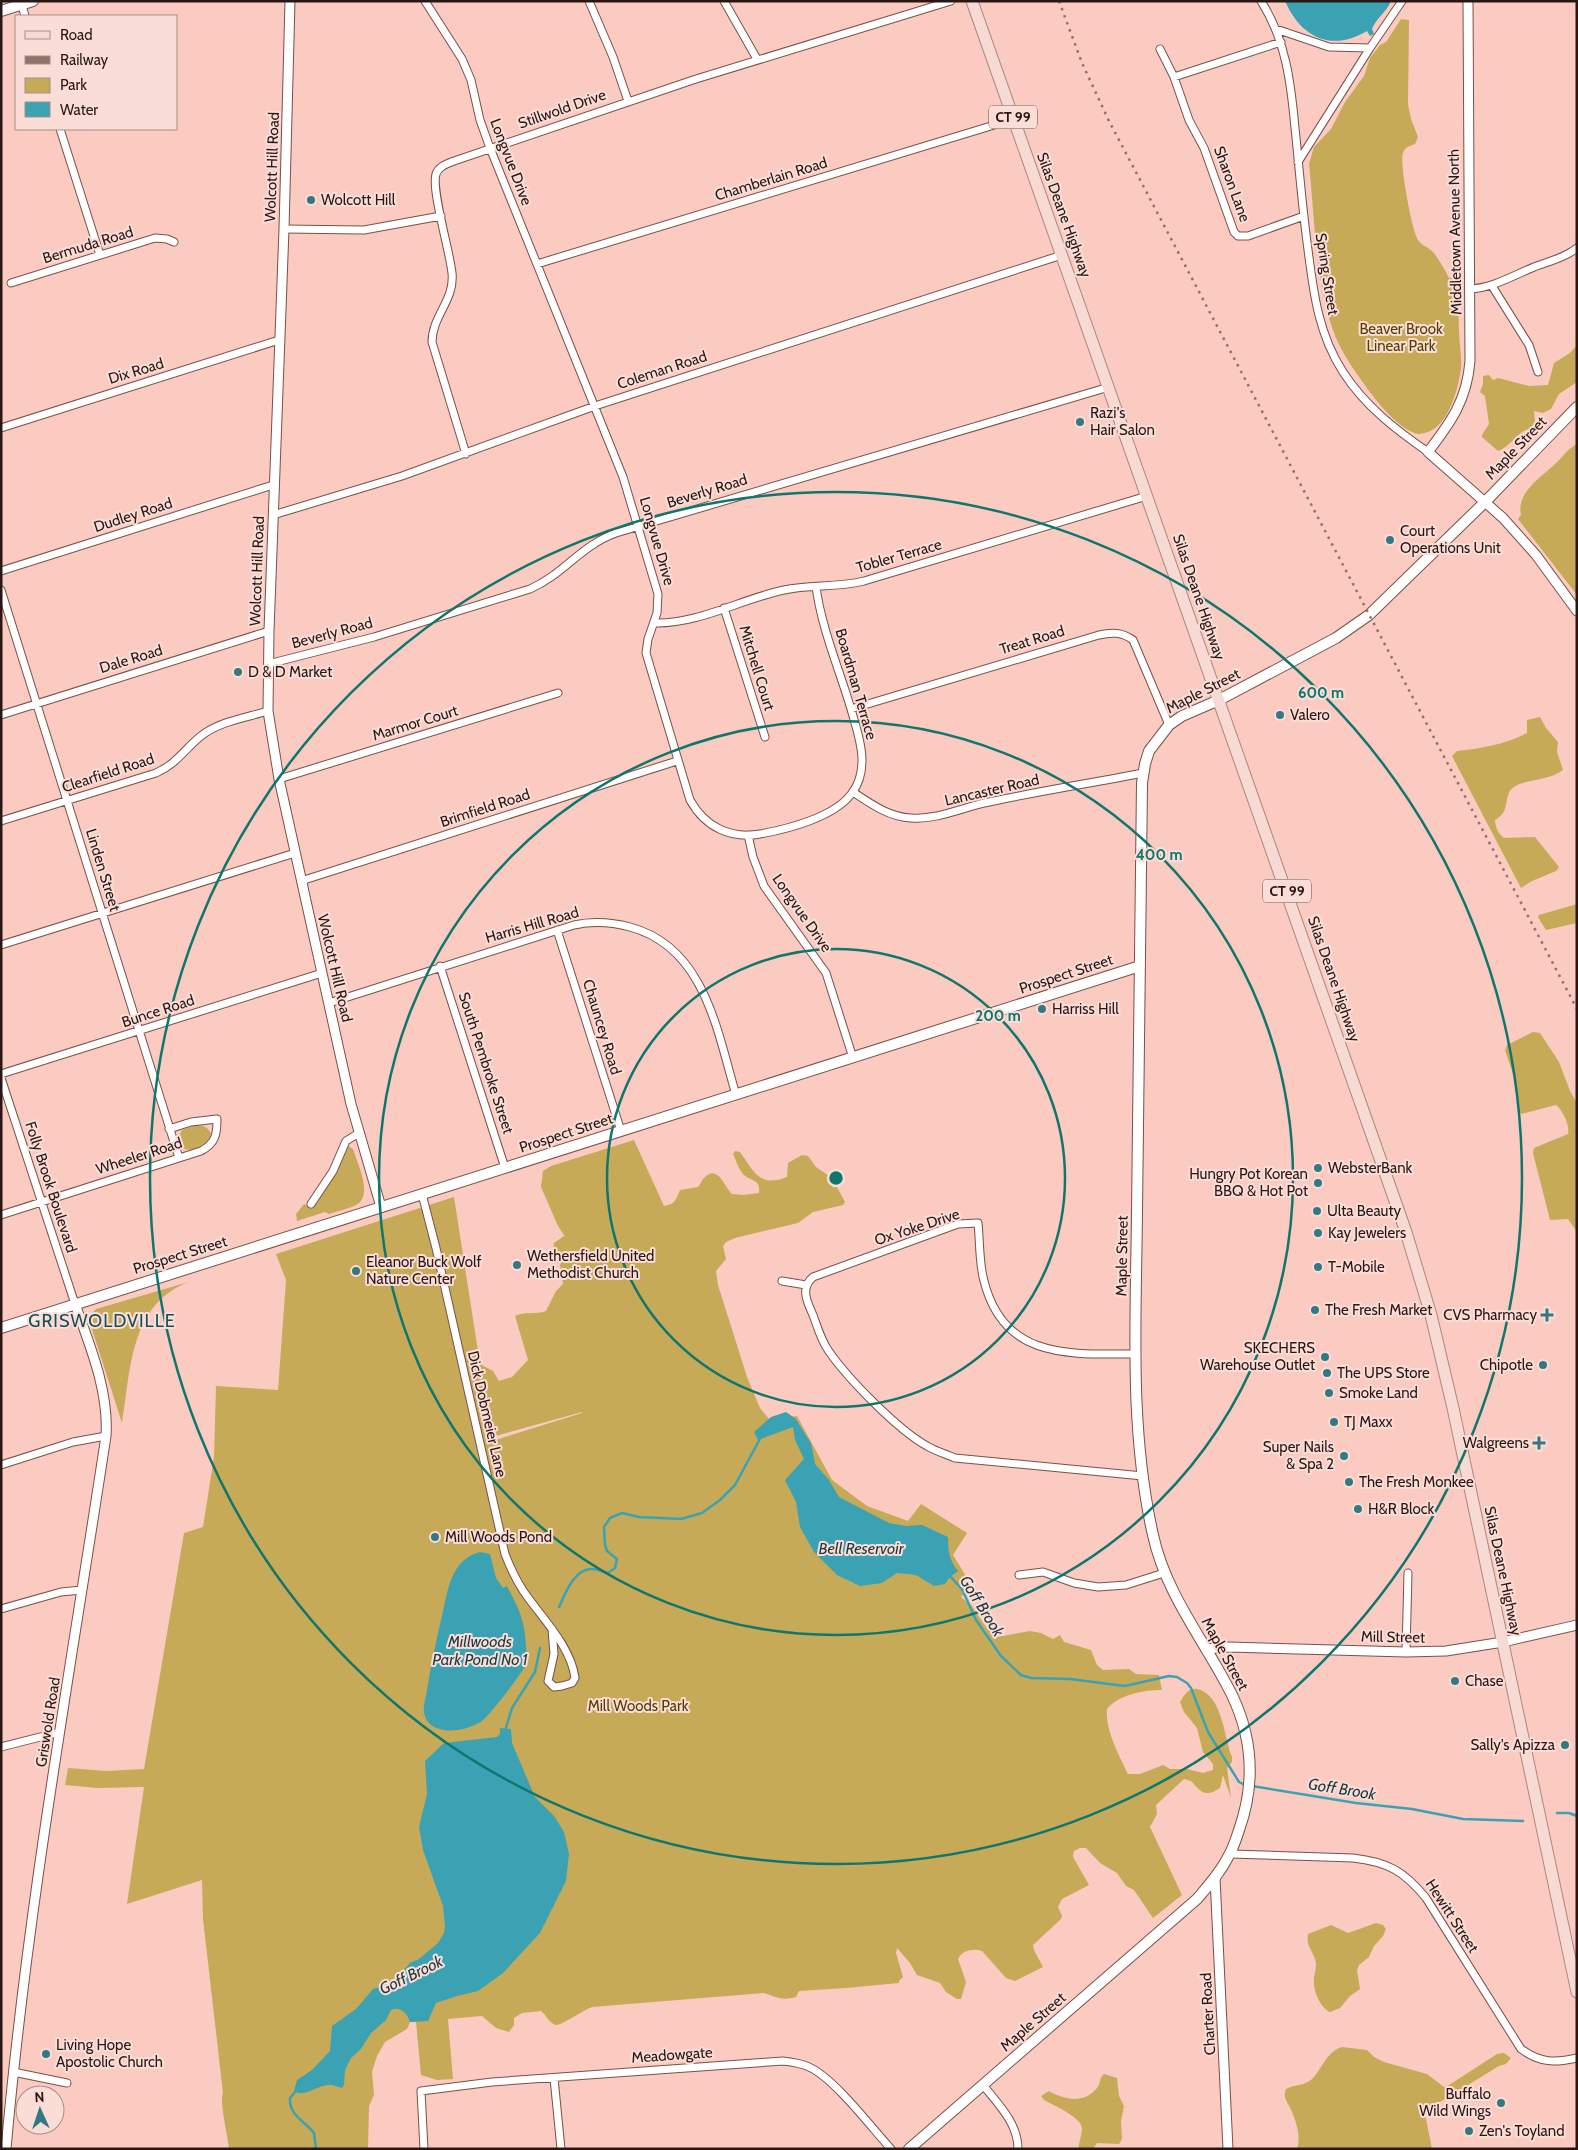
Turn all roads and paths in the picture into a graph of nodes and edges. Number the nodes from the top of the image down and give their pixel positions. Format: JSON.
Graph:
{"nodes":[{"id":1,"x":33,"y":1,"type":"edge"},
{"id":2,"x":290,"y":1,"type":"edge"},
{"id":3,"x":425,"y":1,"type":"edge"},
{"id":4,"x":589,"y":1,"type":"edge"},
{"id":5,"x":724,"y":1,"type":"edge"},
{"id":6,"x":951,"y":1,"type":"edge"},
{"id":7,"x":972,"y":1,"type":"edge"},
{"id":8,"x":1261,"y":1,"type":"edge"},
{"id":9,"x":1402,"y":1,"type":"edge"},
{"id":10,"x":1468,"y":1,"type":"edge"},
{"id":11,"x":22,"y":5,"type":"junction"},
{"id":12,"x":1,"y":11,"type":"edge"},
{"id":13,"x":25,"y":15,"type":"edge"},
{"id":14,"x":1276,"y":29,"type":"junction"},
{"id":15,"x":1281,"y":42,"type":"junction"},
{"id":16,"x":1370,"y":48,"type":"junction"},
{"id":17,"x":1160,"y":49,"type":"dead end"},
{"id":18,"x":757,"y":60,"type":"junction"},
{"id":19,"x":1174,"y":77,"type":"junction"},
{"id":20,"x":628,"y":101,"type":"junction"},
{"id":21,"x":1014,"y":119,"type":"junction"},
{"id":22,"x":60,"y":130,"type":"edge"},
{"id":23,"x":490,"y":148,"type":"junction"},
{"id":24,"x":1298,"y":163,"type":"junction"},
{"id":25,"x":441,"y":216,"type":"junction"},
{"id":26,"x":1304,"y":216,"type":"junction"},
{"id":27,"x":284,"y":229,"type":"junction"},
{"id":28,"x":174,"y":242,"type":"dead end"},
{"id":29,"x":1577,"y":248,"type":"edge"},
{"id":30,"x":100,"y":255,"type":"junction"},
{"id":31,"x":1062,"y":255,"type":"junction"},
{"id":32,"x":537,"y":264,"type":"junction"},
{"id":33,"x":11,"y":283,"type":"dead end"},
{"id":34,"x":1492,"y":286,"type":"junction"},
{"id":35,"x":1468,"y":289,"type":"junction"},
{"id":36,"x":279,"y":340,"type":"junction"},
{"id":37,"x":1538,"y":372,"type":"dead end"},
{"id":38,"x":1109,"y":387,"type":"junction"},
{"id":39,"x":595,"y":406,"type":"junction"},
{"id":40,"x":1577,"y":407,"type":"edge"},
{"id":41,"x":1,"y":428,"type":"edge"},
{"id":42,"x":1428,"y":452,"type":"junction"},
{"id":43,"x":466,"y":454,"type":"junction"},
{"id":44,"x":274,"y":485,"type":"junction"},
{"id":45,"x":1148,"y":496,"type":"junction"},
{"id":46,"x":1486,"y":501,"type":"junction"},
{"id":47,"x":273,"y":515,"type":"junction"},
{"id":48,"x":639,"y":527,"type":"junction"},
{"id":49,"x":1,"y":571,"type":"edge"},
{"id":50,"x":816,"y":587,"type":"junction"},
{"id":51,"x":1,"y":590,"type":"edge"},
{"id":52,"x":724,"y":608,"type":"junction"},
{"id":53,"x":1577,"y":611,"type":"edge"},
{"id":54,"x":655,"y":623,"type":"junction"},
{"id":55,"x":269,"y":631,"type":"junction"},
{"id":56,"x":268,"y":664,"type":"junction"},
{"id":57,"x":558,"y":693,"type":"dead end"},
{"id":58,"x":1219,"y":700,"type":"junction"},
{"id":59,"x":36,"y":703,"type":"junction"},
{"id":60,"x":851,"y":709,"type":"junction"},
{"id":61,"x":268,"y":711,"type":"junction"},
{"id":62,"x":1,"y":714,"type":"edge"},
{"id":63,"x":1169,"y":725,"type":"junction"},
{"id":64,"x":765,"y":737,"type":"dead end"},
{"id":65,"x":677,"y":761,"type":"junction"},
{"id":66,"x":1143,"y":773,"type":"junction"},
{"id":67,"x":280,"y":778,"type":"junction"},
{"id":68,"x":853,"y":792,"type":"junction"},
{"id":69,"x":67,"y":801,"type":"junction"},
{"id":70,"x":1,"y":821,"type":"edge"},
{"id":71,"x":748,"y":835,"type":"junction"},
{"id":72,"x":295,"y":853,"type":"junction"},
{"id":73,"x":301,"y":881,"type":"junction"},
{"id":74,"x":102,"y":913,"type":"junction"},
{"id":75,"x":557,"y":930,"type":"junction"},
{"id":76,"x":1,"y":945,"type":"edge"},
{"id":77,"x":440,"y":966,"type":"junction"},
{"id":78,"x":1140,"y":966,"type":"junction"},
{"id":79,"x":322,"y":973,"type":"junction"},
{"id":80,"x":329,"y":1004,"type":"junction"},
{"id":81,"x":139,"y":1031,"type":"junction"},
{"id":82,"x":853,"y":1058,"type":"junction"},
{"id":83,"x":1,"y":1074,"type":"edge"},
{"id":84,"x":1,"y":1078,"type":"edge"},
{"id":85,"x":736,"y":1095,"type":"junction"},
{"id":86,"x":170,"y":1129,"type":"junction"},
{"id":87,"x":620,"y":1132,"type":"junction"},
{"id":88,"x":358,"y":1133,"type":"junction"},
{"id":89,"x":179,"y":1158,"type":"junction"},
{"id":90,"x":505,"y":1168,"type":"junction"},
{"id":91,"x":422,"y":1194,"type":"junction"},
{"id":92,"x":42,"y":1201,"type":"junction"},
{"id":93,"x":310,"y":1204,"type":"dead end"},
{"id":94,"x":381,"y":1207,"type":"junction"},
{"id":95,"x":1,"y":1214,"type":"edge"},
{"id":96,"x":782,"y":1281,"type":"dead end"},
{"id":97,"x":806,"y":1285,"type":"junction"},
{"id":98,"x":75,"y":1304,"type":"junction"},
{"id":99,"x":1,"y":1328,"type":"edge"},
{"id":100,"x":1136,"y":1354,"type":"junction"},
{"id":101,"x":106,"y":1436,"type":"junction"},
{"id":102,"x":1,"y":1465,"type":"edge"},
{"id":103,"x":1143,"y":1476,"type":"junction"},
{"id":104,"x":1164,"y":1573,"type":"junction"},
{"id":105,"x":1408,"y":1573,"type":"dead end"},
{"id":106,"x":1019,"y":1575,"type":"dead end"},
{"id":107,"x":82,"y":1590,"type":"junction"},
{"id":108,"x":1,"y":1609,"type":"edge"},
{"id":109,"x":1577,"y":1626,"type":"edge"},
{"id":110,"x":552,"y":1629,"type":"junction"},
{"id":111,"x":1503,"y":1642,"type":"junction"},
{"id":112,"x":1206,"y":1649,"type":"junction"},
{"id":113,"x":1406,"y":1652,"type":"junction"},
{"id":114,"x":60,"y":1732,"type":"junction"},
{"id":115,"x":1,"y":1747,"type":"edge"},
{"id":116,"x":1230,"y":1854,"type":"junction"},
{"id":117,"x":1216,"y":1878,"type":"junction"},
{"id":118,"x":1577,"y":1992,"type":"edge"},
{"id":119,"x":1577,"y":2058,"type":"edge"},
{"id":120,"x":13,"y":2072,"type":"junction"},
{"id":121,"x":554,"y":2078,"type":"junction"},
{"id":122,"x":67,"y":2083,"type":"dead end"},
{"id":123,"x":983,"y":2085,"type":"junction"},
{"id":124,"x":6,"y":2149,"type":"edge"},
{"id":125,"x":424,"y":2149,"type":"edge"},
{"id":126,"x":561,"y":2149,"type":"edge"},
{"id":127,"x":891,"y":2149,"type":"edge"},
{"id":128,"x":909,"y":2149,"type":"edge"},
{"id":129,"x":1018,"y":2149,"type":"edge"},
{"id":130,"x":1228,"y":2149,"type":"edge"}],
"edges":[{"from":1,"to":11,"type":"main road"},
{"from":2,"to":27,"type":"street","name":"Wolcott Hill Road"},
{"from":3,"to":23,"type":"street","name":"Longvue Drive"},
{"from":4,"to":20,"type":"street"},
{"from":5,"to":18,"type":"street"},
{"from":6,"to":18,"type":"street","name":"Stillwold Drive"},
{"from":7,"to":21,"type":"main road","name":"Silas Deane Highway","number":"CT 99"},
{"from":8,"to":14,"type":"street","name":"Spring Street"},
{"from":9,"to":16,"type":"street"},
{"from":10,"to":35,"type":"street","name":"Middletown Avenue North"},
{"from":11,"to":12,"type":"main road"},
{"from":11,"to":13,"type":"street"},
{"from":14,"to":15,"type":"street","name":"Spring Street"},
{"from":14,"to":16,"type":"street"},
{"from":15,"to":19,"type":"street"},
{"from":15,"to":24,"type":"street","name":"Spring Street"},
{"from":16,"to":24,"type":"street"},
{"from":17,"to":19,"type":"street","name":"Sharon Lane"},
{"from":18,"to":20,"type":"street","name":"Stillwold Drive"},
{"from":19,"to":26,"type":"street","name":"Sharon Lane"},
{"from":20,"to":23,"type":"street","name":"Stillwold Drive"},
{"from":21,"to":31,"type":"main road","name":"Silas Deane Highway","number":"CT 99"},
{"from":21,"to":32,"type":"street","name":"Chamberlain Road"},
{"from":22,"to":30,"type":"street"},
{"from":23,"to":25,"type":"street","name":"Stillwold Drive"},
{"from":23,"to":32,"type":"street","name":"Longvue Drive"},
{"from":24,"to":26,"type":"street","name":"Spring Street"},
{"from":25,"to":27,"type":"street"},
{"from":25,"to":43,"type":"street","name":"Stillwold Drive"},
{"from":26,"to":42,"type":"street","name":"Spring Street"},
{"from":27,"to":36,"type":"street","name":"Wolcott Hill Road"},
{"from":28,"to":30,"type":"street","name":"Bermuda Road"},
{"from":29,"to":34,"type":"street"},
{"from":30,"to":33,"type":"street","name":"Bermuda Road"},
{"from":31,"to":38,"type":"main road","name":"Silas Deane Highway","number":"CT 99"},
{"from":31,"to":39,"type":"street","name":"Coleman Road"},
{"from":32,"to":39,"type":"street","name":"Longvue Drive"},
{"from":34,"to":35,"type":"street"},
{"from":34,"to":37,"type":"street"},
{"from":35,"to":42,"type":"street","name":"Middletown Avenue North"},
{"from":36,"to":41,"type":"street","name":"Dix Road"},
{"from":36,"to":44,"type":"street","name":"Wolcott Hill Road"},
{"from":38,"to":45,"type":"main road","name":"Silas Deane Highway","number":"CT 99"},
{"from":38,"to":48,"type":"street","name":"Beverly Road"},
{"from":39,"to":43,"type":"street","name":"Coleman Road"},
{"from":39,"to":48,"type":"street","name":"Longvue Drive"},
{"from":40,"to":46,"type":"main road","name":"Maple Street"},
{"from":42,"to":46,"type":"street","name":"Spring Street"},
{"from":43,"to":47,"type":"street","name":"Coleman Road"},
{"from":44,"to":47,"type":"street","name":"Wolcott Hill Road"},
{"from":44,"to":49,"type":"street","name":"Dudley Road"},
{"from":45,"to":50,"type":"street","name":"Tobler Terrace"},
{"from":45,"to":58,"type":"main road","name":"Silas Deane Highway","number":"CT 99"},
{"from":46,"to":53,"type":"street","name":"Spring Street"},
{"from":46,"to":58,"type":"main road","name":"Maple Street"},
{"from":47,"to":55,"type":"street","name":"Wolcott Hill Road"},
{"from":48,"to":54,"type":"street","name":"Longvue Drive"},
{"from":48,"to":56,"type":"street","name":"Beverly Road"},
{"from":50,"to":52,"type":"street","name":"Tobler Terrace"},
{"from":50,"to":60,"type":"street","name":"Boardman Terrace"},
{"from":51,"to":59,"type":"street","name":"Linden Street"},
{"from":52,"to":54,"type":"street","name":"Tobler Terrace"},
{"from":52,"to":64,"type":"street","name":"Mitchell Court"},
{"from":54,"to":65,"type":"street","name":"Longvue Drive"},
{"from":55,"to":56,"type":"street","name":"Wolcott Hill Road"},
{"from":55,"to":59,"type":"street","name":"Dale Road"},
{"from":56,"to":61,"type":"street","name":"Wolcott Hill Road"},
{"from":57,"to":67,"type":"street","name":"Marmor Court"},
{"from":58,"to":63,"type":"main road","name":"Maple Street"},
{"from":58,"to":111,"type":"main road","name":"Silas Deane Highway","number":"CT 99"},
{"from":59,"to":62,"type":"street","name":"Dale Road"},
{"from":59,"to":69,"type":"street","name":"Linden Street"},
{"from":60,"to":63,"type":"street","name":"Treat Road"},
{"from":60,"to":68,"type":"street","name":"Boardman Terrace"},
{"from":61,"to":67,"type":"street","name":"Wolcott Hill Road"},
{"from":61,"to":69,"type":"street","name":"Clearfield Road"},
{"from":63,"to":66,"type":"main road","name":"Maple Street"},
{"from":65,"to":71,"type":"street","name":"Longvue Drive"},
{"from":65,"to":73,"type":"street","name":"Brimfield Road"},
{"from":66,"to":68,"type":"street","name":"Lancaster Road"},
{"from":66,"to":78,"type":"main road","name":"Maple Street"},
{"from":67,"to":72,"type":"street","name":"Wolcott Hill Road"},
{"from":68,"to":71,"type":"street"},
{"from":69,"to":70,"type":"street","name":"Clearfield Road"},
{"from":69,"to":74,"type":"street","name":"Linden Street"},
{"from":71,"to":82,"type":"street","name":"Longvue Drive"},
{"from":72,"to":73,"type":"street","name":"Wolcott Hill Road"},
{"from":72,"to":74,"type":"street"},
{"from":73,"to":79,"type":"street","name":"Wolcott Hill Road"},
{"from":74,"to":76,"type":"street"},
{"from":74,"to":81,"type":"street","name":"Linden Street"},
{"from":75,"to":77,"type":"street","name":"Harris Hill Road"},
{"from":75,"to":85,"type":"street","name":"Harris Hill Road"},
{"from":75,"to":87,"type":"street","name":"Chauncey Road"},
{"from":77,"to":80,"type":"street","name":"Harris Hill Road"},
{"from":77,"to":90,"type":"street","name":"South Pembroke Street"},
{"from":78,"to":82,"type":"main road","name":"Prospect Street"},
{"from":78,"to":100,"type":"main road","name":"Maple Street"},
{"from":79,"to":80,"type":"street","name":"Wolcott Hill Road"},
{"from":79,"to":81,"type":"street","name":"Bunce Road"},
{"from":80,"to":88,"type":"street","name":"Wolcott Hill Road"},
{"from":81,"to":83,"type":"street","name":"Bunce Road"},
{"from":81,"to":86,"type":"street","name":"Linden Street"},
{"from":82,"to":85,"type":"main road","name":"Prospect Street"},
{"from":84,"to":92,"type":"street","name":"Folly Brook Boulevard"},
{"from":85,"to":87,"type":"main road","name":"Prospect Street"},
{"from":86,"to":89,"type":"street","name":"Linden Street"},
{"from":86,"to":89,"type":"street","name":"Wheeler Road"},
{"from":87,"to":90,"type":"main road","name":"Prospect Street"},
{"from":88,"to":93,"type":"street"},
{"from":88,"to":94,"type":"street","name":"Wolcott Hill Road"},
{"from":89,"to":92,"type":"street","name":"Wheeler Road"},
{"from":90,"to":91,"type":"main road","name":"Prospect Street"},
{"from":91,"to":94,"type":"main road","name":"Prospect Street"},
{"from":91,"to":110,"type":"street","name":"Dick Dobmeier Lane"},
{"from":92,"to":95,"type":"street","name":"Wheeler Road"},
{"from":92,"to":98,"type":"street","name":"Folly Brook Boulevard"},
{"from":94,"to":98,"type":"main road","name":"Prospect Street"},
{"from":96,"to":97,"type":"street"},
{"from":97,"to":100,"type":"street","name":"Ox Yoke Drive"},
{"from":97,"to":103,"type":"street"},
{"from":98,"to":99,"type":"main road","name":"Prospect Street"},
{"from":98,"to":101,"type":"street","name":"Griswold Road"},
{"from":100,"to":103,"type":"main road","name":"Maple Street"},
{"from":101,"to":102,"type":"street"},
{"from":101,"to":107,"type":"street","name":"Griswold Road"},
{"from":103,"to":104,"type":"main road","name":"Maple Street"},
{"from":104,"to":106,"type":"street"},
{"from":104,"to":112,"type":"main road","name":"Maple Street"},
{"from":105,"to":113,"type":"street"},
{"from":107,"to":108,"type":"street"},
{"from":107,"to":114,"type":"street","name":"Griswold Road"},
{"from":109,"to":111,"type":"street","name":"Mill Street"},
{"from":110,"to":110,"type":"street","name":"Dick Dobmeier Lane"},
{"from":111,"to":113,"type":"street","name":"Mill Street"},
{"from":111,"to":118,"type":"main road","name":"Silas Deane Highway","number":"CT 99"},
{"from":112,"to":113,"type":"street","name":"Mill Street"},
{"from":112,"to":116,"type":"main road","name":"Maple Street"},
{"from":114,"to":115,"type":"street"},
{"from":114,"to":120,"type":"street","name":"Griswold Road"},
{"from":116,"to":117,"type":"main road","name":"Maple Street"},
{"from":116,"to":119,"type":"street","name":"Hewitt Street"},
{"from":117,"to":123,"type":"main road","name":"Maple Street"},
{"from":117,"to":130,"type":"street","name":"Charter Road"},
{"from":120,"to":122,"type":"street"},
{"from":120,"to":124,"type":"street","name":"Griswold Road"},
{"from":121,"to":125,"type":"street","name":"Meadowgate"},
{"from":121,"to":126,"type":"street"},
{"from":121,"to":127,"type":"street","name":"Meadowgate"},
{"from":123,"to":128,"type":"main road","name":"Maple Street"},
{"from":123,"to":129,"type":"street"}]}
